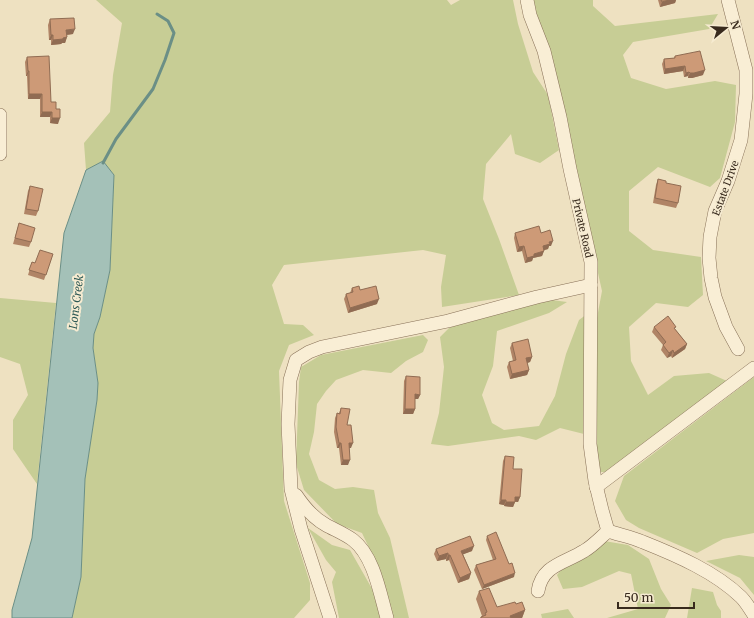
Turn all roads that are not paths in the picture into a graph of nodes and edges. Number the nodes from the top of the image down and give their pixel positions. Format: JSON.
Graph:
{"nodes":[{"id":1,"x":527,"y":0,"type":"edge"},
{"id":2,"x":728,"y":0,"type":"edge"},
{"id":3,"x":0,"y":115,"type":"edge"},
{"id":4,"x":0,"y":154,"type":"edge"},
{"id":5,"x":591,"y":285,"type":"junction"},
{"id":6,"x":738,"y":349,"type":"dead end"},
{"id":7,"x":754,"y":368,"type":"edge"},
{"id":8,"x":596,"y":487,"type":"junction"},
{"id":9,"x":291,"y":489,"type":"junction"},
{"id":10,"x":608,"y":531,"type":"junction"},
{"id":11,"x":538,"y":591,"type":"dead end"},
{"id":12,"x":754,"y":615,"type":"edge"},
{"id":13,"x":330,"y":618,"type":"edge"},
{"id":14,"x":387,"y":618,"type":"edge"}],
"edges":[{"from":1,"to":5,"type":"street","name":"Private Road"},
{"from":2,"to":6,"type":"street","name":"Estate Drive"},
{"from":3,"to":4,"type":"street"},
{"from":5,"to":8,"type":"street","name":"Private Road"},
{"from":5,"to":9,"type":"street"},
{"from":7,"to":8,"type":"street"},
{"from":8,"to":10,"type":"street","name":"Private Road"},
{"from":9,"to":13,"type":"street"},
{"from":9,"to":14,"type":"street"},
{"from":10,"to":11,"type":"street"},
{"from":10,"to":12,"type":"street"}]}
